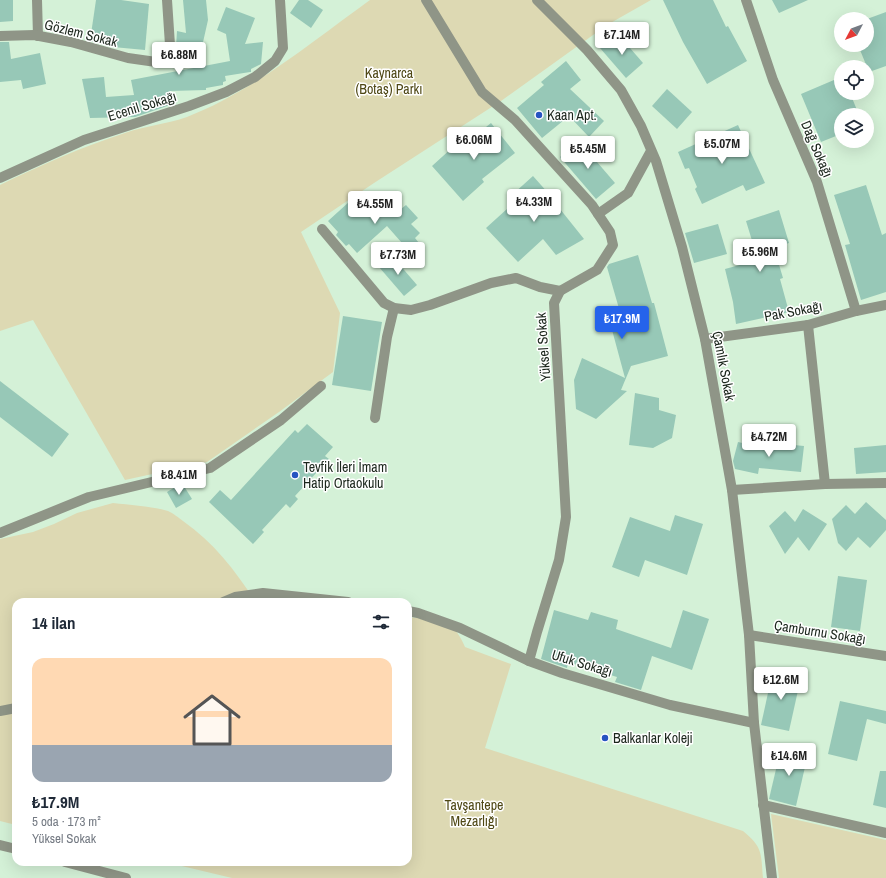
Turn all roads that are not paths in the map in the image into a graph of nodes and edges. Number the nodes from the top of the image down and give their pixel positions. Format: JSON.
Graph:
{"nodes":[{"id":1,"x":37,"y":0,"type":"edge"},
{"id":2,"x":168,"y":0,"type":"edge"},
{"id":3,"x":280,"y":0,"type":"edge"},
{"id":4,"x":426,"y":0,"type":"edge"},
{"id":5,"x":537,"y":0,"type":"edge"},
{"id":6,"x":746,"y":0,"type":"edge"},
{"id":7,"x":0,"y":36,"type":"edge"},
{"id":8,"x":38,"y":36,"type":"junction"},
{"id":9,"x":651,"y":150,"type":"junction"},
{"id":10,"x":0,"y":178,"type":"edge"},
{"id":11,"x":598,"y":214,"type":"junction"},
{"id":12,"x":322,"y":229,"type":"dead end"},
{"id":13,"x":560,"y":291,"type":"junction"},
{"id":14,"x":886,"y":305,"type":"edge"},
{"id":15,"x":394,"y":308,"type":"junction"},
{"id":16,"x":856,"y":310,"type":"junction"},
{"id":17,"x":808,"y":325,"type":"junction"},
{"id":18,"x":705,"y":339,"type":"junction"},
{"id":19,"x":321,"y":386,"type":"dead end"},
{"id":20,"x":375,"y":418,"type":"dead end"},
{"id":21,"x":886,"y":483,"type":"edge"},
{"id":22,"x":825,"y":484,"type":"junction"},
{"id":23,"x":732,"y":490,"type":"junction"},
{"id":24,"x":0,"y":534,"type":"edge"},
{"id":25,"x":231,"y":598,"type":"edge"},
{"id":26,"x":310,"y":598,"type":"edge"},
{"id":27,"x":412,"y":612,"type":"edge"},
{"id":28,"x":749,"y":635,"type":"junction"},
{"id":29,"x":886,"y":656,"type":"edge"},
{"id":30,"x":529,"y":661,"type":"junction"},
{"id":31,"x":12,"y":709,"type":"edge"},
{"id":32,"x":0,"y":711,"type":"edge"},
{"id":33,"x":754,"y":723,"type":"junction"},
{"id":34,"x":763,"y":805,"type":"junction"},
{"id":35,"x":886,"y":833,"type":"edge"},
{"id":36,"x":0,"y":845,"type":"edge"},
{"id":37,"x":12,"y":848,"type":"edge"},
{"id":38,"x":80,"y":866,"type":"edge"},
{"id":39,"x":126,"y":878,"type":"edge"},
{"id":40,"x":772,"y":878,"type":"edge"}],
"edges":[{"from":1,"to":8,"type":"street"},
{"from":2,"to":8,"type":"street","name":"Gözlem Sokak"},
{"from":3,"to":10,"type":"street","name":"Ecenil Sokağı"},
{"from":4,"to":11,"type":"street"},
{"from":5,"to":9,"type":"street","name":"Çamlık Sokak"},
{"from":6,"to":16,"type":"street","name":"Dağ Sokağı"},
{"from":7,"to":8,"type":"street","name":"Gözlem Sokak"},
{"from":9,"to":11,"type":"street"},
{"from":9,"to":18,"type":"street","name":"Çamlık Sokak"},
{"from":11,"to":13,"type":"street"},
{"from":12,"to":15,"type":"street"},
{"from":13,"to":15,"type":"street"},
{"from":13,"to":30,"type":"street","name":"Yüksel Sokak"},
{"from":14,"to":16,"type":"street","name":"Pak Sokağı"},
{"from":15,"to":20,"type":"street"},
{"from":16,"to":17,"type":"street","name":"Pak Sokağı"},
{"from":17,"to":18,"type":"street","name":"Pak Sokağı"},
{"from":17,"to":22,"type":"street"},
{"from":18,"to":23,"type":"street","name":"Çamlık Sokak"},
{"from":19,"to":24,"type":"street"},
{"from":21,"to":22,"type":"street"},
{"from":22,"to":23,"type":"street"},
{"from":23,"to":28,"type":"street","name":"Çamlık Sokak"},
{"from":25,"to":26,"type":"street"},
{"from":27,"to":30,"type":"street","name":"Ufuk Sokağı"},
{"from":28,"to":29,"type":"street","name":"Çamburnu Sokağı"},
{"from":28,"to":33,"type":"street","name":"Çamlık Sokak"},
{"from":30,"to":33,"type":"street","name":"Ufuk Sokağı"},
{"from":31,"to":32,"type":"street"},
{"from":33,"to":34,"type":"street","name":"Çamlık Sokak"},
{"from":34,"to":35,"type":"street"},
{"from":34,"to":40,"type":"street","name":"Çamlık Sokak"},
{"from":36,"to":37,"type":"street"},
{"from":38,"to":39,"type":"street"}]}
